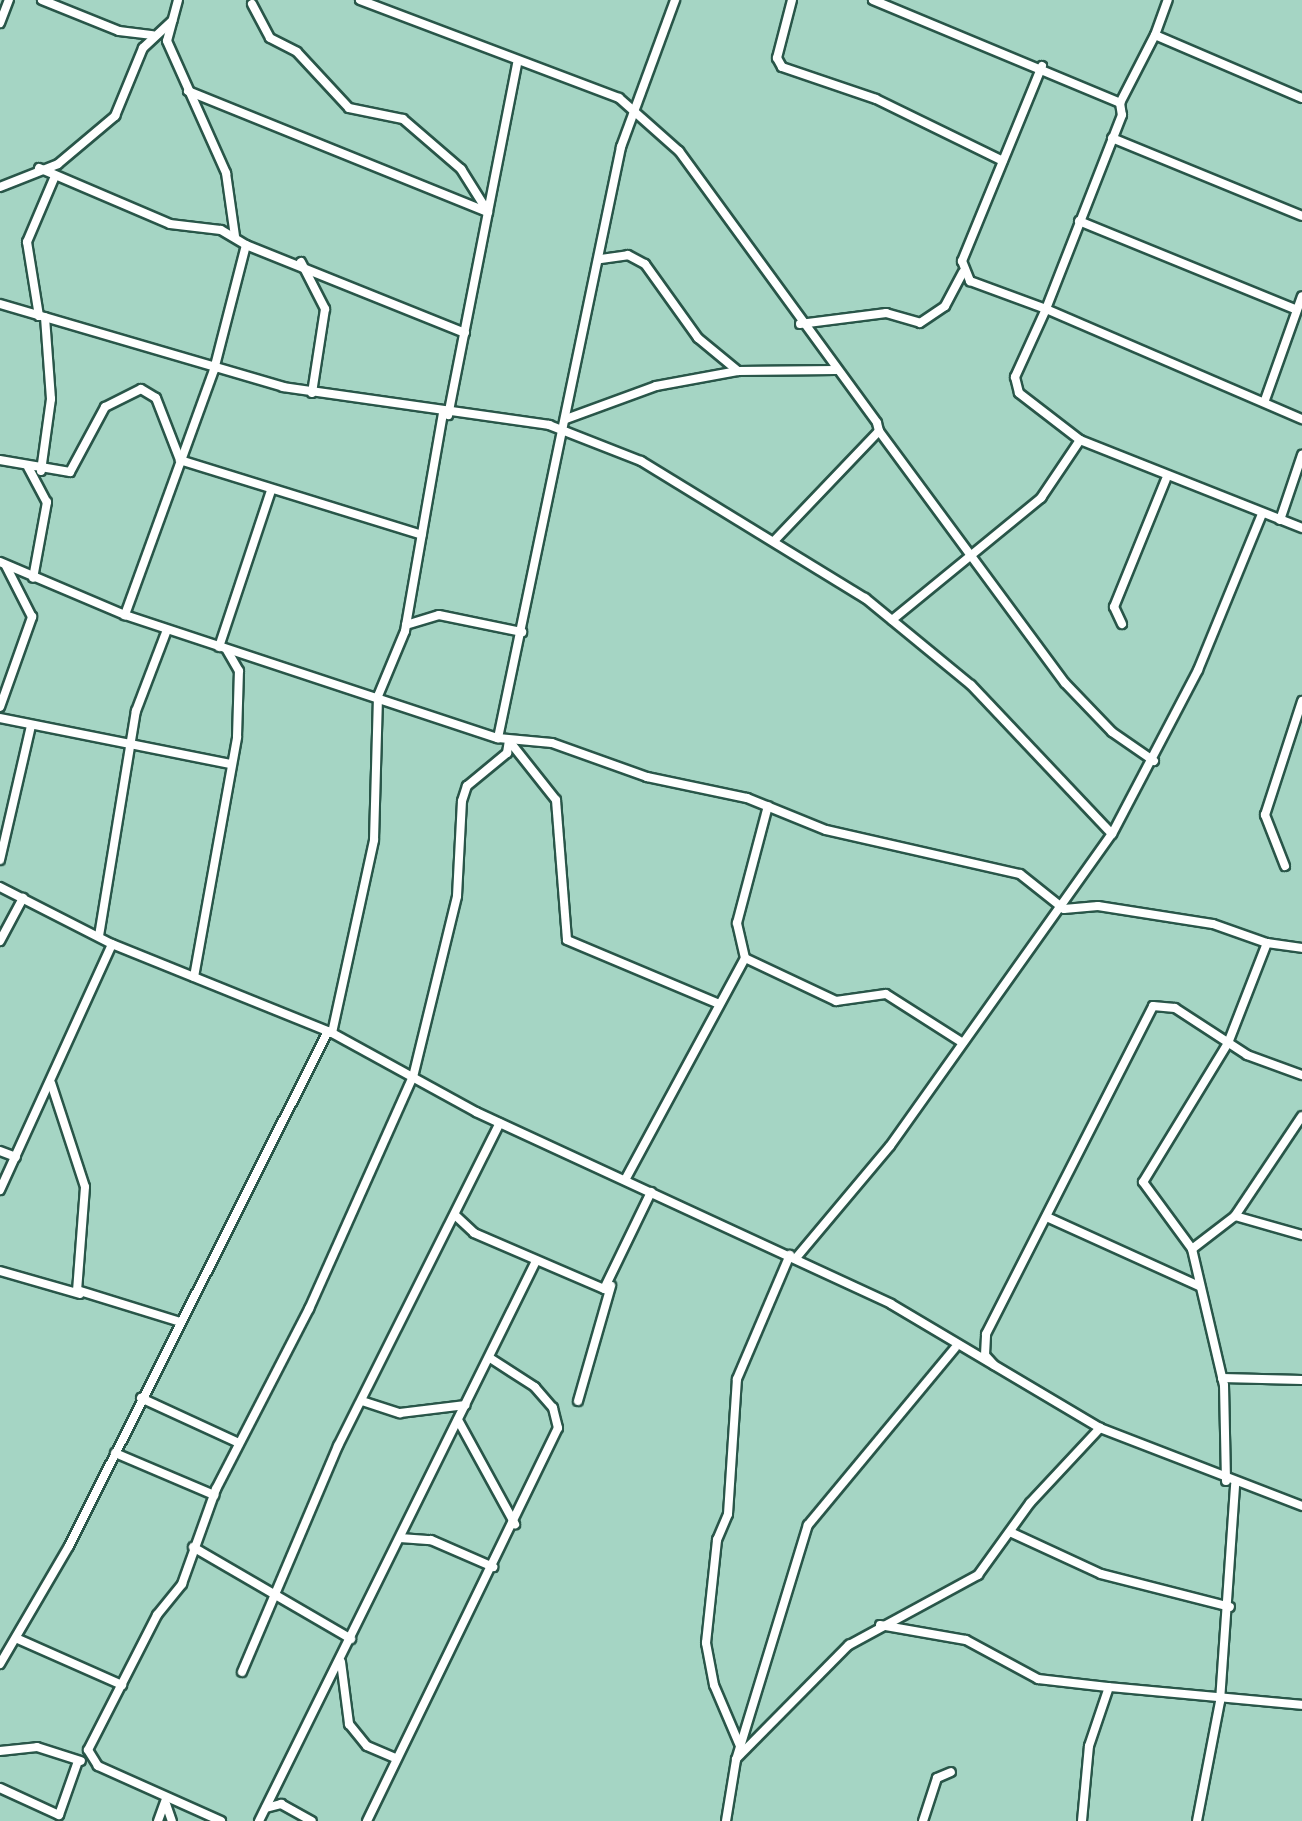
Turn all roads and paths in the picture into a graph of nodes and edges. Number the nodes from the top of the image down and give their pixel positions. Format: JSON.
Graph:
{"nodes":[{"id":1,"x":9,"y":0,"type":"edge"},
{"id":2,"x":42,"y":0,"type":"edge"},
{"id":3,"x":178,"y":0,"type":"edge"},
{"id":4,"x":360,"y":0,"type":"edge"},
{"id":5,"x":792,"y":0,"type":"edge"},
{"id":6,"x":873,"y":0,"type":"edge"},
{"id":7,"x":673,"y":1,"type":"edge"},
{"id":8,"x":1167,"y":1,"type":"edge"},
{"id":9,"x":252,"y":4,"type":"dead end"},
{"id":10,"x":172,"y":21,"type":"junction"},
{"id":11,"x":0,"y":23,"type":"edge"},
{"id":12,"x":153,"y":35,"type":"junction"},
{"id":13,"x":1155,"y":35,"type":"junction"},
{"id":14,"x":517,"y":64,"type":"junction"},
{"id":15,"x":1042,"y":66,"type":"junction"},
{"id":16,"x":188,"y":91,"type":"junction"},
{"id":17,"x":1302,"y":98,"type":"edge"},
{"id":18,"x":1120,"y":103,"type":"junction"},
{"id":19,"x":635,"y":108,"type":"junction"},
{"id":20,"x":1112,"y":138,"type":"junction"},
{"id":21,"x":1003,"y":161,"type":"junction"},
{"id":22,"x":39,"y":168,"type":"junction"},
{"id":23,"x":55,"y":176,"type":"junction"},
{"id":24,"x":0,"y":187,"type":"edge"},
{"id":25,"x":488,"y":212,"type":"junction"},
{"id":26,"x":1302,"y":216,"type":"edge"},
{"id":27,"x":1079,"y":221,"type":"junction"},
{"id":28,"x":235,"y":236,"type":"junction"},
{"id":29,"x":246,"y":245,"type":"junction"},
{"id":30,"x":601,"y":259,"type":"junction"},
{"id":31,"x":300,"y":262,"type":"junction"},
{"id":32,"x":963,"y":272,"type":"junction"},
{"id":33,"x":1302,"y":296,"type":"edge"},
{"id":34,"x":0,"y":304,"type":"edge"},
{"id":35,"x":1046,"y":309,"type":"junction"},
{"id":36,"x":1297,"y":310,"type":"junction"},
{"id":37,"x":42,"y":316,"type":"junction"},
{"id":38,"x":800,"y":324,"type":"junction"},
{"id":39,"x":465,"y":333,"type":"junction"},
{"id":40,"x":214,"y":370,"type":"junction"},
{"id":41,"x":836,"y":370,"type":"junction"},
{"id":42,"x":738,"y":371,"type":"junction"},
{"id":43,"x":312,"y":393,"type":"junction"},
{"id":44,"x":1265,"y":400,"type":"junction"},
{"id":45,"x":446,"y":415,"type":"junction"},
{"id":46,"x":566,"y":419,"type":"junction"},
{"id":47,"x":1302,"y":419,"type":"edge"},
{"id":48,"x":564,"y":430,"type":"junction"},
{"id":49,"x":879,"y":431,"type":"junction"},
{"id":50,"x":1080,"y":440,"type":"junction"},
{"id":51,"x":1302,"y":455,"type":"edge"},
{"id":52,"x":0,"y":460,"type":"edge"},
{"id":53,"x":180,"y":460,"type":"junction"},
{"id":54,"x":28,"y":467,"type":"junction"},
{"id":55,"x":41,"y":471,"type":"junction"},
{"id":56,"x":1166,"y":479,"type":"junction"},
{"id":57,"x":271,"y":491,"type":"junction"},
{"id":58,"x":1262,"y":514,"type":"junction"},
{"id":59,"x":1280,"y":520,"type":"junction"},
{"id":60,"x":1302,"y":528,"type":"edge"},
{"id":61,"x":422,"y":535,"type":"junction"},
{"id":62,"x":774,"y":541,"type":"junction"},
{"id":63,"x":969,"y":554,"type":"junction"},
{"id":64,"x":2,"y":562,"type":"edge"},
{"id":65,"x":33,"y":578,"type":"junction"},
{"id":66,"x":125,"y":615,"type":"junction"},
{"id":67,"x":892,"y":620,"type":"junction"},
{"id":68,"x":1122,"y":624,"type":"dead end"},
{"id":69,"x":406,"y":625,"type":"junction"},
{"id":70,"x":167,"y":630,"type":"junction"},
{"id":71,"x":522,"y":632,"type":"junction"},
{"id":72,"x":223,"y":648,"type":"junction"},
{"id":73,"x":378,"y":696,"type":"junction"},
{"id":74,"x":1302,"y":701,"type":"edge"},
{"id":75,"x":0,"y":707,"type":"edge"},
{"id":76,"x":0,"y":718,"type":"edge"},
{"id":77,"x":31,"y":726,"type":"junction"},
{"id":78,"x":498,"y":738,"type":"junction"},
{"id":79,"x":509,"y":740,"type":"junction"},
{"id":80,"x":133,"y":748,"type":"junction"},
{"id":81,"x":1154,"y":761,"type":"junction"},
{"id":82,"x":231,"y":764,"type":"junction"},
{"id":83,"x":768,"y":806,"type":"junction"},
{"id":84,"x":1112,"y":834,"type":"junction"},
{"id":85,"x":0,"y":860,"type":"edge"},
{"id":86,"x":1285,"y":866,"type":"dead end"},
{"id":87,"x":0,"y":887,"type":"edge"},
{"id":88,"x":23,"y":898,"type":"junction"},
{"id":89,"x":1064,"y":909,"type":"junction"},
{"id":90,"x":99,"y":936,"type":"junction"},
{"id":91,"x":0,"y":941,"type":"edge"},
{"id":92,"x":1267,"y":943,"type":"junction"},
{"id":93,"x":112,"y":944,"type":"junction"},
{"id":94,"x":1302,"y":948,"type":"edge"},
{"id":95,"x":745,"y":958,"type":"junction"},
{"id":96,"x":194,"y":977,"type":"junction"},
{"id":97,"x":719,"y":1004,"type":"junction"},
{"id":98,"x":330,"y":1032,"type":"junction"},
{"id":99,"x":963,"y":1043,"type":"junction"},
{"id":100,"x":1228,"y":1043,"type":"junction"},
{"id":101,"x":1302,"y":1075,"type":"edge"},
{"id":102,"x":413,"y":1077,"type":"junction"},
{"id":103,"x":51,"y":1083,"type":"junction"},
{"id":104,"x":1302,"y":1116,"type":"edge"},
{"id":105,"x":500,"y":1123,"type":"junction"},
{"id":106,"x":0,"y":1151,"type":"edge"},
{"id":107,"x":16,"y":1157,"type":"junction"},
{"id":108,"x":625,"y":1180,"type":"junction"},
{"id":109,"x":0,"y":1190,"type":"edge"},
{"id":110,"x":651,"y":1192,"type":"junction"},
{"id":111,"x":455,"y":1215,"type":"junction"},
{"id":112,"x":1235,"y":1216,"type":"junction"},
{"id":113,"x":1049,"y":1218,"type":"junction"},
{"id":114,"x":1302,"y":1235,"type":"edge"},
{"id":115,"x":1192,"y":1249,"type":"junction"},
{"id":116,"x":793,"y":1256,"type":"junction"},
{"id":117,"x":536,"y":1261,"type":"junction"},
{"id":118,"x":0,"y":1271,"type":"edge"},
{"id":119,"x":611,"y":1286,"type":"junction"},
{"id":120,"x":1199,"y":1286,"type":"junction"},
{"id":121,"x":81,"y":1294,"type":"junction"},
{"id":122,"x":177,"y":1321,"type":"junction"},
{"id":123,"x":955,"y":1348,"type":"junction"},
{"id":124,"x":490,"y":1358,"type":"junction"},
{"id":125,"x":998,"y":1369,"type":"junction"},
{"id":126,"x":1222,"y":1378,"type":"junction"},
{"id":127,"x":1302,"y":1380,"type":"edge"},
{"id":128,"x":141,"y":1398,"type":"junction"},
{"id":129,"x":362,"y":1401,"type":"junction"},
{"id":130,"x":578,"y":1401,"type":"dead end"},
{"id":131,"x":466,"y":1405,"type":"junction"},
{"id":132,"x":458,"y":1420,"type":"junction"},
{"id":133,"x":1100,"y":1428,"type":"junction"},
{"id":134,"x":239,"y":1443,"type":"junction"},
{"id":135,"x":115,"y":1453,"type":"junction"},
{"id":136,"x":1231,"y":1483,"type":"junction"},
{"id":137,"x":214,"y":1495,"type":"junction"},
{"id":138,"x":1302,"y":1506,"type":"edge"},
{"id":139,"x":515,"y":1524,"type":"junction"},
{"id":140,"x":1010,"y":1532,"type":"junction"},
{"id":141,"x":400,"y":1538,"type":"junction"},
{"id":142,"x":193,"y":1547,"type":"junction"},
{"id":143,"x":493,"y":1567,"type":"junction"},
{"id":144,"x":275,"y":1590,"type":"junction"},
{"id":145,"x":1230,"y":1607,"type":"junction"},
{"id":146,"x":880,"y":1625,"type":"junction"},
{"id":147,"x":18,"y":1639,"type":"junction"},
{"id":148,"x":351,"y":1639,"type":"junction"},
{"id":149,"x":341,"y":1661,"type":"junction"},
{"id":150,"x":0,"y":1662,"type":"edge"},
{"id":151,"x":242,"y":1672,"type":"dead end"},
{"id":152,"x":122,"y":1685,"type":"junction"},
{"id":153,"x":1109,"y":1687,"type":"junction"},
{"id":154,"x":1220,"y":1701,"type":"junction"},
{"id":155,"x":1302,"y":1705,"type":"edge"},
{"id":156,"x":740,"y":1746,"type":"junction"},
{"id":157,"x":0,"y":1751,"type":"edge"},
{"id":158,"x":395,"y":1758,"type":"junction"},
{"id":159,"x":90,"y":1759,"type":"junction"},
{"id":160,"x":736,"y":1760,"type":"junction"},
{"id":161,"x":78,"y":1761,"type":"junction"},
{"id":162,"x":951,"y":1772,"type":"dead end"},
{"id":163,"x":0,"y":1788,"type":"edge"},
{"id":164,"x":166,"y":1801,"type":"junction"},
{"id":165,"x":266,"y":1808,"type":"junction"},
{"id":166,"x":158,"y":1821,"type":"edge"},
{"id":167,"x":172,"y":1821,"type":"edge"},
{"id":168,"x":221,"y":1821,"type":"edge"},
{"id":169,"x":259,"y":1821,"type":"edge"},
{"id":170,"x":312,"y":1821,"type":"edge"},
{"id":171,"x":367,"y":1821,"type":"edge"},
{"id":172,"x":726,"y":1821,"type":"edge"},
{"id":173,"x":923,"y":1821,"type":"edge"},
{"id":174,"x":1082,"y":1821,"type":"edge"},
{"id":175,"x":1197,"y":1821,"type":"edge"}],
"edges":[{"from":1,"to":11,"type":"street"},
{"from":2,"to":12,"type":"street"},
{"from":3,"to":10,"type":"street"},
{"from":4,"to":14,"type":"street"},
{"from":5,"to":21,"type":"street"},
{"from":6,"to":15,"type":"street"},
{"from":7,"to":19,"type":"street"},
{"from":8,"to":13,"type":"street"},
{"from":9,"to":25,"type":"street"},
{"from":10,"to":12,"type":"street"},
{"from":10,"to":16,"type":"street"},
{"from":12,"to":22,"type":"street"},
{"from":13,"to":17,"type":"street"},
{"from":13,"to":18,"type":"street"},
{"from":14,"to":19,"type":"street"},
{"from":14,"to":25,"type":"street"},
{"from":15,"to":18,"type":"street"},
{"from":15,"to":21,"type":"street"},
{"from":16,"to":25,"type":"street"},
{"from":16,"to":28,"type":"street"},
{"from":18,"to":20,"type":"street"},
{"from":19,"to":30,"type":"street"},
{"from":19,"to":38,"type":"street"},
{"from":20,"to":26,"type":"street"},
{"from":20,"to":27,"type":"street"},
{"from":21,"to":32,"type":"street"},
{"from":22,"to":23,"type":"street"},
{"from":22,"to":24,"type":"street"},
{"from":23,"to":28,"type":"street"},
{"from":23,"to":37,"type":"street"},
{"from":25,"to":39,"type":"street"},
{"from":27,"to":35,"type":"street"},
{"from":27,"to":36,"type":"street"},
{"from":28,"to":29,"type":"street"},
{"from":29,"to":31,"type":"street"},
{"from":29,"to":40,"type":"street"},
{"from":30,"to":42,"type":"street"},
{"from":30,"to":46,"type":"street"},
{"from":31,"to":39,"type":"street"},
{"from":31,"to":43,"type":"street"},
{"from":32,"to":35,"type":"street"},
{"from":32,"to":38,"type":"street"},
{"from":33,"to":36,"type":"street"},
{"from":34,"to":37,"type":"street"},
{"from":35,"to":44,"type":"street"},
{"from":35,"to":50,"type":"street"},
{"from":36,"to":44,"type":"street"},
{"from":37,"to":40,"type":"street"},
{"from":37,"to":55,"type":"street"},
{"from":38,"to":41,"type":"street"},
{"from":39,"to":45,"type":"street"},
{"from":40,"to":43,"type":"street"},
{"from":40,"to":53,"type":"street"},
{"from":41,"to":42,"type":"street"},
{"from":41,"to":49,"type":"street"},
{"from":42,"to":46,"type":"street"},
{"from":43,"to":45,"type":"street"},
{"from":44,"to":47,"type":"street"},
{"from":45,"to":48,"type":"street"},
{"from":45,"to":61,"type":"street"},
{"from":46,"to":48,"type":"street"},
{"from":48,"to":62,"type":"street"},
{"from":48,"to":71,"type":"street"},
{"from":49,"to":62,"type":"street"},
{"from":49,"to":63,"type":"street"},
{"from":50,"to":56,"type":"street"},
{"from":50,"to":63,"type":"street"},
{"from":51,"to":59,"type":"street"},
{"from":52,"to":54,"type":"street"},
{"from":53,"to":55,"type":"street"},
{"from":53,"to":57,"type":"street"},
{"from":53,"to":66,"type":"street"},
{"from":54,"to":55,"type":"street"},
{"from":54,"to":65,"type":"street"},
{"from":56,"to":58,"type":"street"},
{"from":56,"to":68,"type":"street"},
{"from":57,"to":61,"type":"street"},
{"from":57,"to":72,"type":"street"},
{"from":58,"to":59,"type":"street"},
{"from":58,"to":81,"type":"street"},
{"from":59,"to":60,"type":"street"},
{"from":61,"to":69,"type":"street"},
{"from":62,"to":67,"type":"street"},
{"from":63,"to":67,"type":"street"},
{"from":63,"to":81,"type":"street"},
{"from":64,"to":65,"type":"street"},
{"from":64,"to":75,"type":"street"},
{"from":65,"to":66,"type":"street"},
{"from":66,"to":70,"type":"street"},
{"from":67,"to":84,"type":"street"},
{"from":69,"to":71,"type":"street"},
{"from":69,"to":73,"type":"street"},
{"from":70,"to":72,"type":"street"},
{"from":70,"to":80,"type":"street"},
{"from":71,"to":78,"type":"street"},
{"from":72,"to":73,"type":"street"},
{"from":72,"to":82,"type":"street"},
{"from":73,"to":78,"type":"street"},
{"from":73,"to":98,"type":"street"},
{"from":74,"to":86,"type":"street"},
{"from":76,"to":77,"type":"street"},
{"from":77,"to":80,"type":"street"},
{"from":77,"to":85,"type":"street"},
{"from":78,"to":79,"type":"street"},
{"from":79,"to":83,"type":"street"},
{"from":79,"to":97,"type":"street"},
{"from":79,"to":102,"type":"street"},
{"from":80,"to":82,"type":"street"},
{"from":80,"to":90,"type":"street"},
{"from":81,"to":84,"type":"street"},
{"from":82,"to":96,"type":"street"},
{"from":83,"to":89,"type":"street"},
{"from":83,"to":95,"type":"street"},
{"from":84,"to":89,"type":"street"},
{"from":87,"to":88,"type":"street"},
{"from":88,"to":90,"type":"street"},
{"from":88,"to":91,"type":"street"},
{"from":89,"to":92,"type":"street"},
{"from":89,"to":99,"type":"street"},
{"from":90,"to":93,"type":"street"},
{"from":92,"to":94,"type":"street"},
{"from":92,"to":100,"type":"street"},
{"from":93,"to":96,"type":"street"},
{"from":93,"to":103,"type":"street"},
{"from":95,"to":97,"type":"street"},
{"from":95,"to":99,"type":"street"},
{"from":96,"to":98,"type":"street"},
{"from":97,"to":108,"type":"street"},
{"from":98,"to":102,"type":"street"},
{"from":98,"to":122,"type":"street"},
{"from":99,"to":116,"type":"street"},
{"from":100,"to":101,"type":"street"},
{"from":100,"to":113,"type":"street"},
{"from":100,"to":115,"type":"street"},
{"from":102,"to":105,"type":"street"},
{"from":102,"to":134,"type":"street"},
{"from":103,"to":107,"type":"street"},
{"from":103,"to":121,"type":"street"},
{"from":104,"to":112,"type":"street"},
{"from":105,"to":108,"type":"street"},
{"from":105,"to":111,"type":"street"},
{"from":106,"to":107,"type":"street"},
{"from":107,"to":109,"type":"street"},
{"from":108,"to":110,"type":"street"},
{"from":110,"to":116,"type":"street"},
{"from":110,"to":119,"type":"street"},
{"from":111,"to":117,"type":"street"},
{"from":111,"to":129,"type":"street"},
{"from":112,"to":114,"type":"street"},
{"from":112,"to":115,"type":"street"},
{"from":113,"to":120,"type":"street"},
{"from":113,"to":125,"type":"street"},
{"from":115,"to":120,"type":"street"},
{"from":116,"to":123,"type":"street"},
{"from":116,"to":156,"type":"street"},
{"from":117,"to":119,"type":"street"},
{"from":117,"to":124,"type":"street"},
{"from":118,"to":121,"type":"street"},
{"from":119,"to":130,"type":"street"},
{"from":120,"to":126,"type":"street"},
{"from":121,"to":122,"type":"street"},
{"from":122,"to":128,"type":"street"},
{"from":123,"to":125,"type":"street"},
{"from":123,"to":156,"type":"street"},
{"from":124,"to":131,"type":"street"},
{"from":124,"to":139,"type":"street"},
{"from":125,"to":133,"type":"street"},
{"from":126,"to":127,"type":"street"},
{"from":126,"to":136,"type":"street"},
{"from":128,"to":134,"type":"street"},
{"from":128,"to":135,"type":"street"},
{"from":129,"to":131,"type":"street"},
{"from":129,"to":144,"type":"street"},
{"from":131,"to":132,"type":"street"},
{"from":132,"to":139,"type":"street"},
{"from":132,"to":141,"type":"street"},
{"from":133,"to":136,"type":"street"},
{"from":133,"to":140,"type":"street"},
{"from":134,"to":137,"type":"street"},
{"from":135,"to":137,"type":"street"},
{"from":135,"to":147,"type":"street"},
{"from":136,"to":138,"type":"street"},
{"from":136,"to":145,"type":"street"},
{"from":137,"to":142,"type":"street"},
{"from":139,"to":143,"type":"street"},
{"from":140,"to":145,"type":"street"},
{"from":140,"to":146,"type":"street"},
{"from":141,"to":143,"type":"street"},
{"from":141,"to":148,"type":"street"},
{"from":142,"to":144,"type":"street"},
{"from":142,"to":152,"type":"street"},
{"from":143,"to":158,"type":"street"},
{"from":144,"to":148,"type":"street"},
{"from":144,"to":151,"type":"street"},
{"from":145,"to":154,"type":"street"},
{"from":146,"to":153,"type":"street"},
{"from":146,"to":160,"type":"street"},
{"from":147,"to":150,"type":"street"},
{"from":147,"to":152,"type":"street"},
{"from":148,"to":149,"type":"street"},
{"from":149,"to":158,"type":"street"},
{"from":149,"to":165,"type":"street"},
{"from":152,"to":159,"type":"street"},
{"from":153,"to":154,"type":"street"},
{"from":153,"to":174,"type":"street"},
{"from":154,"to":155,"type":"street"},
{"from":154,"to":175,"type":"street"},
{"from":156,"to":160,"type":"street"},
{"from":157,"to":161,"type":"street"},
{"from":158,"to":171,"type":"street"},
{"from":159,"to":161,"type":"street"},
{"from":159,"to":164,"type":"street"},
{"from":160,"to":172,"type":"street"},
{"from":161,"to":163,"type":"street"},
{"from":162,"to":173,"type":"street"},
{"from":164,"to":166,"type":"street"},
{"from":164,"to":167,"type":"street"},
{"from":164,"to":168,"type":"street"},
{"from":165,"to":169,"type":"street"},
{"from":165,"to":170,"type":"street"}]}
